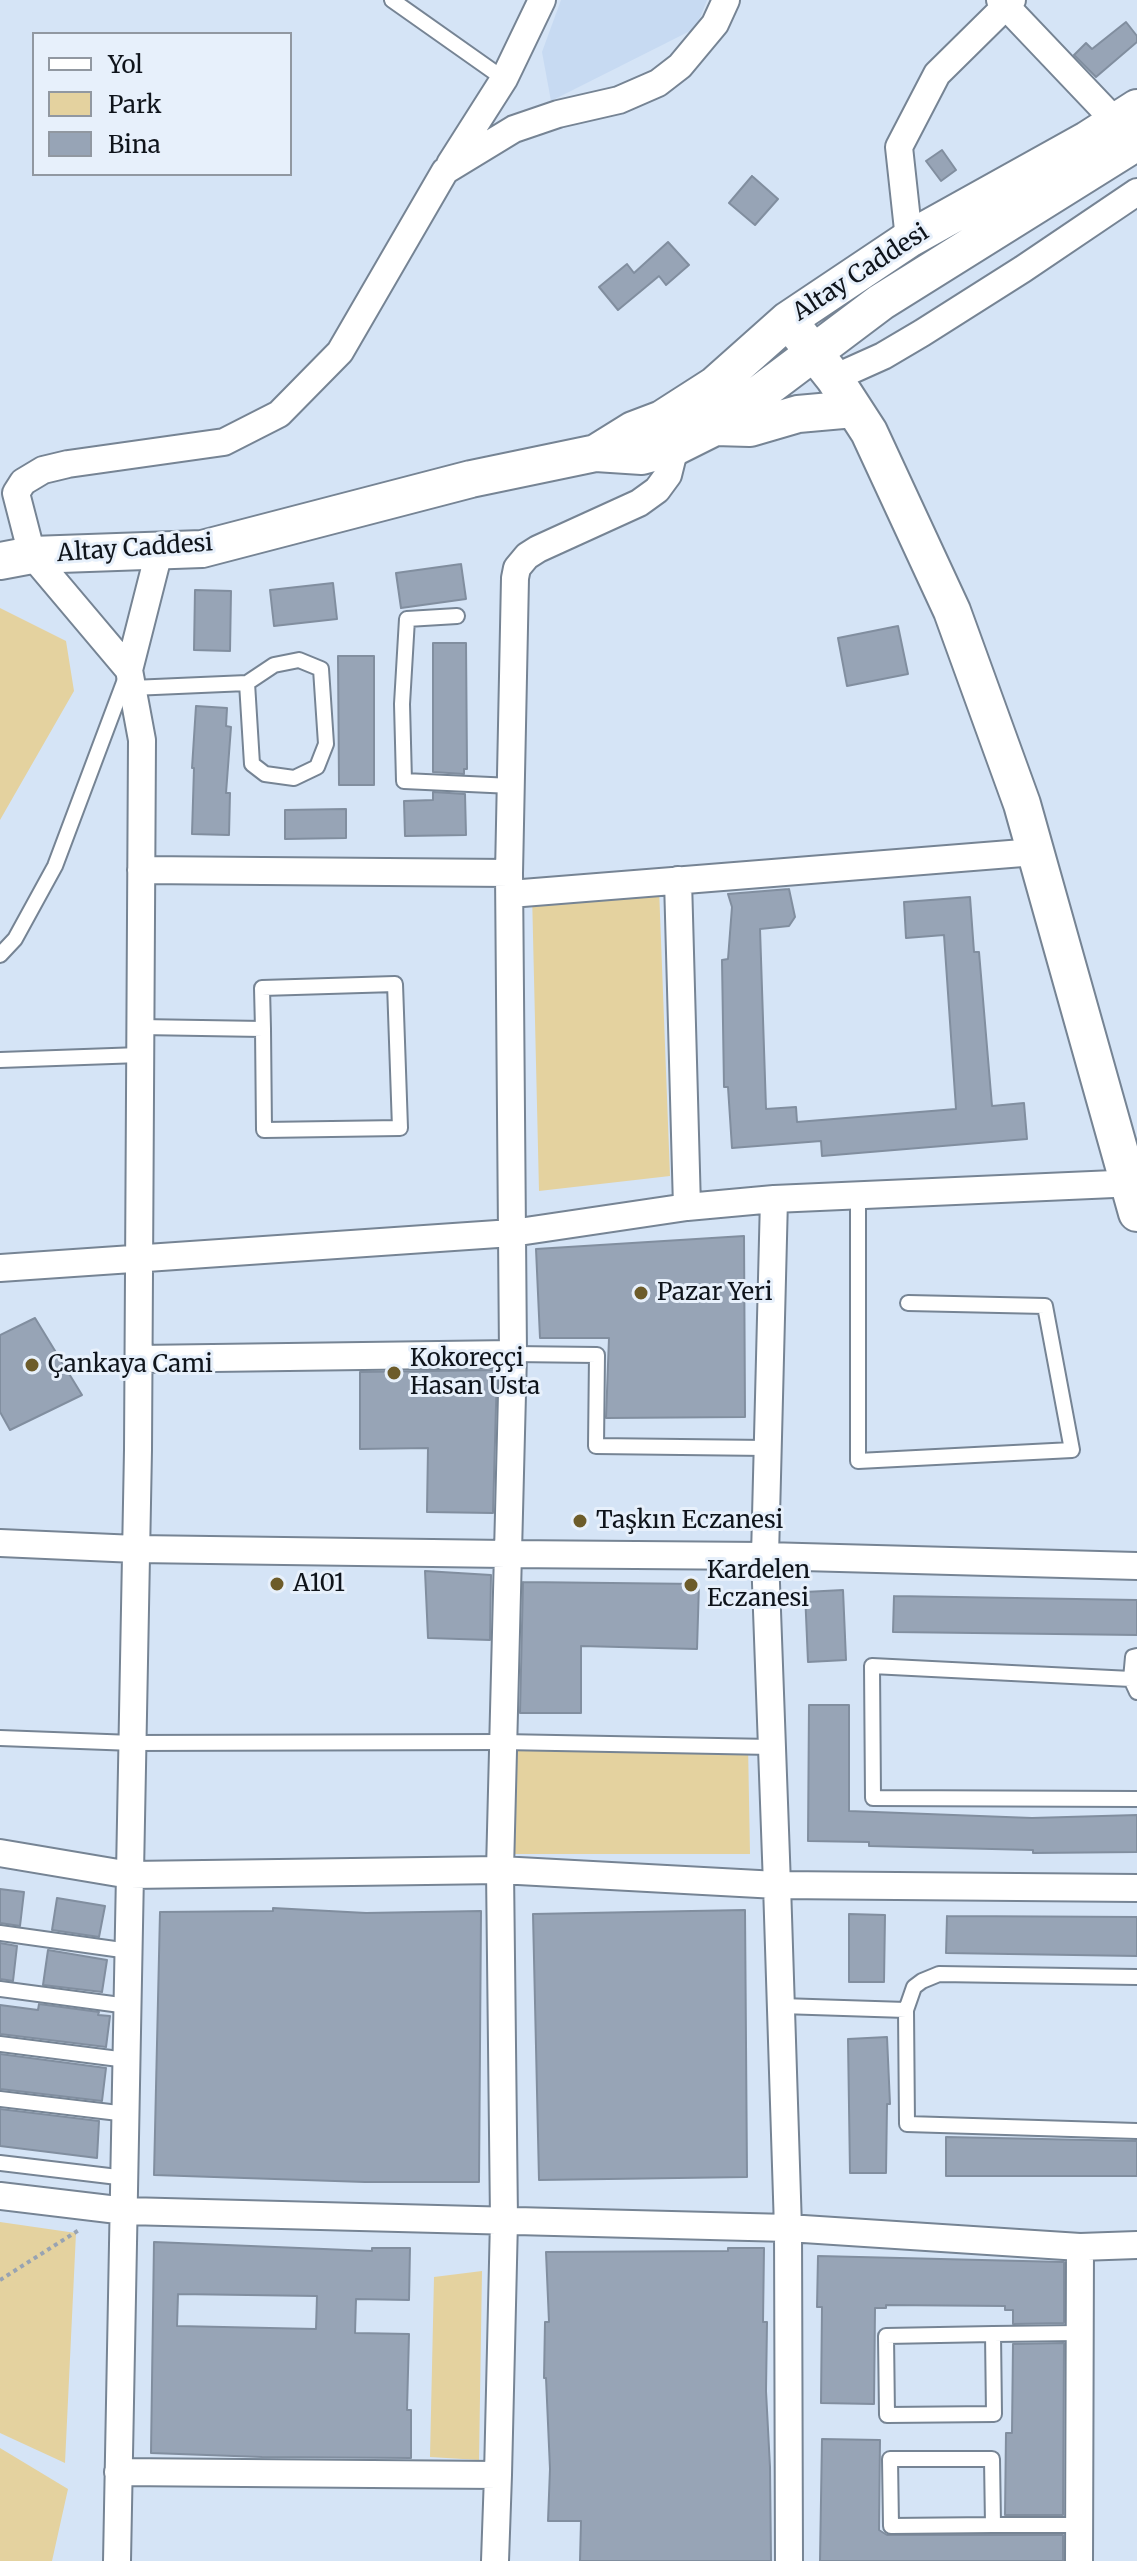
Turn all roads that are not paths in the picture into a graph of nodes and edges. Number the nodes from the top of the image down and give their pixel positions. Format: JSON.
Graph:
{"nodes":[{"id":1,"x":392,"y":0,"type":"edge"},
{"id":2,"x":542,"y":0,"type":"edge"},
{"id":3,"x":726,"y":0,"type":"edge"},
{"id":4,"x":1006,"y":2,"type":"edge"},
{"id":5,"x":504,"y":79,"type":"junction"},
{"id":6,"x":1130,"y":124,"type":"edge"},
{"id":7,"x":445,"y":171,"type":"junction"},
{"id":8,"x":1137,"y":192,"type":"edge"},
{"id":9,"x":909,"y":239,"type":"junction"},
{"id":10,"x":788,"y":320,"type":"junction"},
{"id":11,"x":824,"y":365,"type":"junction"},
{"id":12,"x":854,"y":409,"type":"junction"},
{"id":13,"x":715,"y":427,"type":"junction"},
{"id":14,"x":675,"y":447,"type":"junction"},
{"id":15,"x":596,"y":453,"type":"junction"},
{"id":16,"x":159,"y":552,"type":"junction"},
{"id":17,"x":16,"y":558,"type":"edge"},
{"id":18,"x":457,"y":616,"type":"dead end"},
{"id":19,"x":130,"y":679,"type":"junction"},
{"id":20,"x":247,"y":683,"type":"junction"},
{"id":21,"x":512,"y":786,"type":"junction"},
{"id":22,"x":1035,"y":852,"type":"junction"},
{"id":23,"x":141,"y":870,"type":"junction"},
{"id":24,"x":678,"y":880,"type":"junction"},
{"id":25,"x":510,"y":884,"type":"junction"},
{"id":26,"x":0,"y":955,"type":"edge"},
{"id":27,"x":140,"y":1027,"type":"junction"},
{"id":28,"x":263,"y":1029,"type":"junction"},
{"id":29,"x":140,"y":1055,"type":"junction"},
{"id":30,"x":0,"y":1060,"type":"edge"},
{"id":31,"x":1134,"y":1194,"type":"edge"},
{"id":32,"x":858,"y":1195,"type":"junction"},
{"id":33,"x":774,"y":1199,"type":"junction"},
{"id":34,"x":687,"y":1207,"type":"junction"},
{"id":35,"x":512,"y":1233,"type":"junction"},
{"id":36,"x":138,"y":1257,"type":"junction"},
{"id":37,"x":0,"y":1268,"type":"edge"},
{"id":38,"x":908,"y":1303,"type":"dead end"},
{"id":39,"x":513,"y":1354,"type":"junction"},
{"id":40,"x":138,"y":1359,"type":"junction"},
{"id":41,"x":767,"y":1448,"type":"junction"},
{"id":42,"x":0,"y":1543,"type":"edge"},
{"id":43,"x":136,"y":1549,"type":"junction"},
{"id":44,"x":506,"y":1554,"type":"junction"},
{"id":45,"x":765,"y":1556,"type":"junction"},
{"id":46,"x":1137,"y":1566,"type":"edge"},
{"id":47,"x":1137,"y":1656,"type":"edge"},
{"id":48,"x":1134,"y":1686,"type":"edge"},
{"id":49,"x":0,"y":1738,"type":"edge"},
{"id":50,"x":502,"y":1742,"type":"junction"},
{"id":51,"x":133,"y":1743,"type":"junction"},
{"id":52,"x":772,"y":1747,"type":"junction"},
{"id":53,"x":1137,"y":1799,"type":"edge"},
{"id":54,"x":0,"y":1853,"type":"edge"},
{"id":55,"x":500,"y":1870,"type":"junction"},
{"id":56,"x":130,"y":1875,"type":"junction"},
{"id":57,"x":777,"y":1885,"type":"junction"},
{"id":58,"x":1137,"y":1888,"type":"edge"},
{"id":59,"x":0,"y":1933,"type":"edge"},
{"id":60,"x":129,"y":1951,"type":"junction"},
{"id":61,"x":1137,"y":1977,"type":"edge"},
{"id":62,"x":0,"y":1989,"type":"edge"},
{"id":63,"x":128,"y":2006,"type":"junction"},
{"id":64,"x":781,"y":2006,"type":"junction"},
{"id":65,"x":906,"y":2010,"type":"junction"},
{"id":66,"x":0,"y":2044,"type":"edge"},
{"id":67,"x":127,"y":2060,"type":"junction"},
{"id":68,"x":0,"y":2099,"type":"edge"},
{"id":69,"x":127,"y":2114,"type":"junction"},
{"id":70,"x":1137,"y":2131,"type":"edge"},
{"id":71,"x":0,"y":2163,"type":"edge"},
{"id":72,"x":126,"y":2178,"type":"junction"},
{"id":73,"x":0,"y":2196,"type":"edge"},
{"id":74,"x":126,"y":2211,"type":"junction"},
{"id":75,"x":504,"y":2220,"type":"junction"},
{"id":76,"x":788,"y":2228,"type":"junction"},
{"id":77,"x":1137,"y":2245,"type":"edge"},
{"id":78,"x":1080,"y":2247,"type":"junction"},
{"id":79,"x":1079,"y":2333,"type":"junction"},
{"id":80,"x":993,"y":2334,"type":"junction"},
{"id":81,"x":118,"y":2472,"type":"junction"},
{"id":82,"x":498,"y":2475,"type":"junction"},
{"id":83,"x":993,"y":2525,"type":"junction"},
{"id":84,"x":1079,"y":2525,"type":"junction"},
{"id":85,"x":117,"y":2561,"type":"edge"},
{"id":86,"x":495,"y":2561,"type":"edge"},
{"id":87,"x":789,"y":2561,"type":"edge"},
{"id":88,"x":1079,"y":2561,"type":"edge"}],
"edges":[{"from":1,"to":5,"type":"lane"},
{"from":2,"to":5,"type":"street"},
{"from":3,"to":7,"type":"street"},
{"from":4,"to":6,"type":"street"},
{"from":4,"to":9,"type":"street"},
{"from":5,"to":7,"type":"street"},
{"from":6,"to":9,"type":"main road","name":"Altay Caddesi"},
{"from":6,"to":11,"type":"main road","name":"Altay Caddesi"},
{"from":7,"to":17,"type":"street"},
{"from":8,"to":11,"type":"street"},
{"from":9,"to":10,"type":"main road","name":"Altay Caddesi"},
{"from":10,"to":11,"type":"main road"},
{"from":10,"to":15,"type":"main road","name":"Altay Caddesi"},
{"from":11,"to":12,"type":"main road"},
{"from":11,"to":13,"type":"main road","name":"Altay Caddesi"},
{"from":12,"to":13,"type":"main road"},
{"from":12,"to":22,"type":"main road"},
{"from":13,"to":14,"type":"main road","name":"Altay Caddesi"},
{"from":14,"to":15,"type":"main road","name":"Altay Caddesi"},
{"from":14,"to":21,"type":"street"},
{"from":15,"to":16,"type":"main road","name":"Altay Caddesi"},
{"from":16,"to":17,"type":"main road","name":"Altay Caddesi"},
{"from":16,"to":19,"type":"street"},
{"from":17,"to":19,"type":"street"},
{"from":18,"to":21,"type":"lane"},
{"from":19,"to":20,"type":"lane"},
{"from":19,"to":23,"type":"street"},
{"from":19,"to":26,"type":"lane"},
{"from":20,"to":20,"type":"lane"},
{"from":21,"to":25,"type":"street"},
{"from":22,"to":24,"type":"street"},
{"from":22,"to":31,"type":"main road"},
{"from":23,"to":25,"type":"street"},
{"from":23,"to":27,"type":"street"},
{"from":24,"to":25,"type":"street"},
{"from":24,"to":34,"type":"street"},
{"from":25,"to":35,"type":"street"},
{"from":27,"to":28,"type":"lane"},
{"from":27,"to":29,"type":"street"},
{"from":28,"to":28,"type":"lane"},
{"from":29,"to":30,"type":"lane"},
{"from":29,"to":36,"type":"street"},
{"from":31,"to":32,"type":"street"},
{"from":32,"to":33,"type":"street"},
{"from":32,"to":38,"type":"lane"},
{"from":33,"to":34,"type":"street"},
{"from":33,"to":41,"type":"street"},
{"from":34,"to":35,"type":"street"},
{"from":35,"to":36,"type":"street"},
{"from":35,"to":39,"type":"street"},
{"from":36,"to":37,"type":"street"},
{"from":36,"to":40,"type":"street"},
{"from":39,"to":40,"type":"street"},
{"from":39,"to":41,"type":"lane"},
{"from":39,"to":44,"type":"street"},
{"from":40,"to":43,"type":"street"},
{"from":41,"to":45,"type":"street"},
{"from":42,"to":43,"type":"street"},
{"from":43,"to":44,"type":"street"},
{"from":43,"to":51,"type":"street"},
{"from":44,"to":45,"type":"street"},
{"from":44,"to":50,"type":"street"},
{"from":45,"to":46,"type":"street"},
{"from":45,"to":52,"type":"street"},
{"from":47,"to":48,"type":"lane"},
{"from":48,"to":53,"type":"lane"},
{"from":49,"to":51,"type":"lane"},
{"from":50,"to":51,"type":"lane"},
{"from":50,"to":52,"type":"lane"},
{"from":50,"to":55,"type":"street"},
{"from":51,"to":56,"type":"street"},
{"from":52,"to":57,"type":"street"},
{"from":54,"to":56,"type":"street"},
{"from":55,"to":56,"type":"street"},
{"from":55,"to":57,"type":"street"},
{"from":55,"to":75,"type":"street"},
{"from":56,"to":60,"type":"street"},
{"from":57,"to":58,"type":"street"},
{"from":57,"to":64,"type":"street"},
{"from":59,"to":60,"type":"lane"},
{"from":60,"to":63,"type":"street"},
{"from":61,"to":65,"type":"lane"},
{"from":62,"to":63,"type":"lane"},
{"from":63,"to":67,"type":"street"},
{"from":64,"to":65,"type":"lane"},
{"from":64,"to":76,"type":"street"},
{"from":65,"to":70,"type":"lane"},
{"from":66,"to":67,"type":"lane"},
{"from":67,"to":69,"type":"street"},
{"from":68,"to":69,"type":"lane"},
{"from":69,"to":72,"type":"street"},
{"from":71,"to":72,"type":"lane"},
{"from":72,"to":74,"type":"street"},
{"from":73,"to":74,"type":"street"},
{"from":74,"to":75,"type":"street"},
{"from":74,"to":81,"type":"street"},
{"from":75,"to":76,"type":"street"},
{"from":75,"to":82,"type":"street"},
{"from":76,"to":78,"type":"street"},
{"from":76,"to":87,"type":"street"},
{"from":77,"to":78,"type":"street"},
{"from":78,"to":79,"type":"street"},
{"from":79,"to":80,"type":"lane"},
{"from":79,"to":84,"type":"street"},
{"from":80,"to":80,"type":"lane"},
{"from":81,"to":82,"type":"street"},
{"from":81,"to":85,"type":"street"},
{"from":82,"to":86,"type":"street"},
{"from":83,"to":83,"type":"lane"},
{"from":83,"to":84,"type":"lane"},
{"from":84,"to":88,"type":"street"}]}
